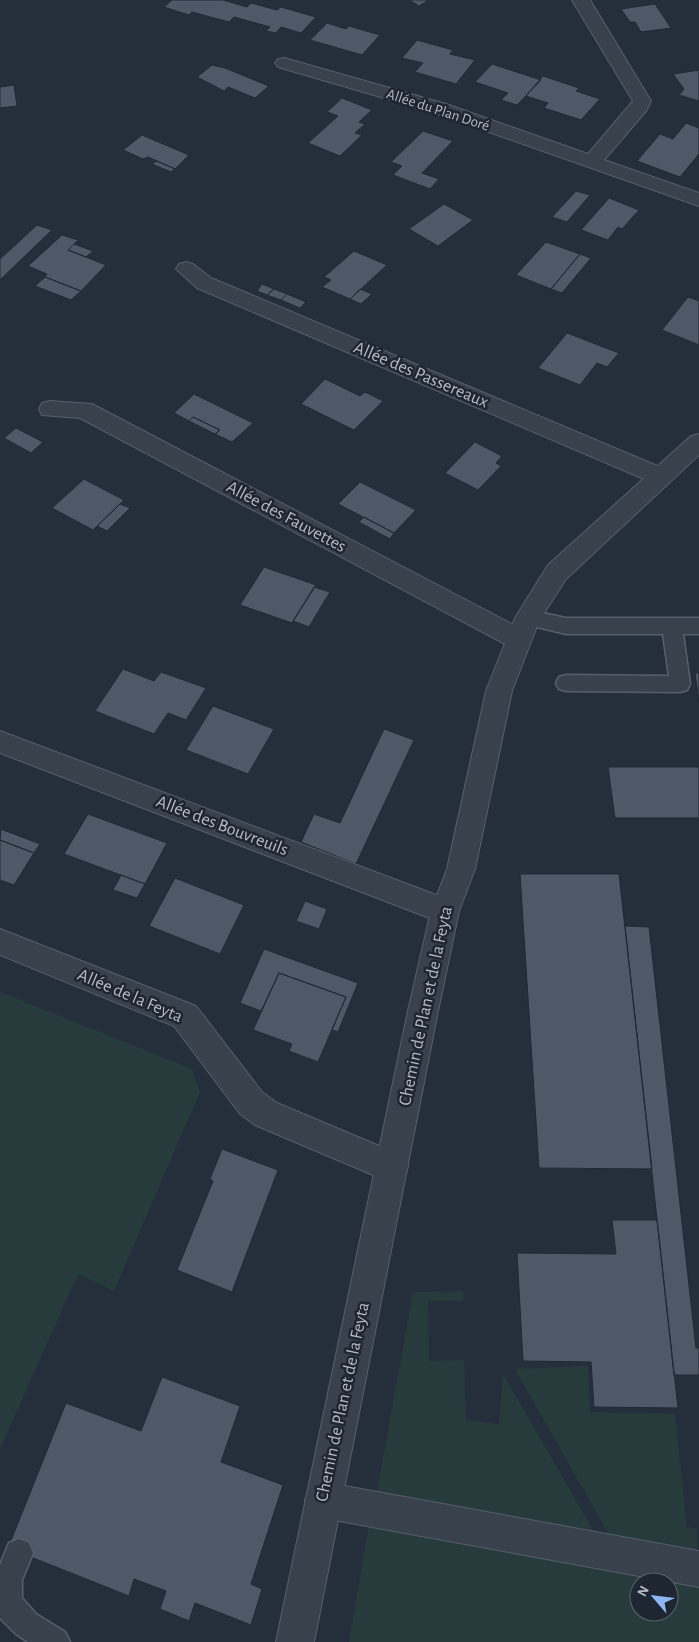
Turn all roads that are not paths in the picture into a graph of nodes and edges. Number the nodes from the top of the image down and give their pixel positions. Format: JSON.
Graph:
{"nodes":[{"id":1,"x":581,"y":0,"type":"edge"},
{"id":2,"x":284,"y":63,"type":"dead end"},
{"id":3,"x":591,"y":162,"type":"junction"},
{"id":4,"x":699,"y":200,"type":"edge"},
{"id":5,"x":186,"y":269,"type":"dead end"},
{"id":6,"x":50,"y":409,"type":"dead end"},
{"id":7,"x":699,"y":442,"type":"edge"},
{"id":8,"x":659,"y":476,"type":"junction"},
{"id":9,"x":672,"y":626,"type":"junction"},
{"id":10,"x":699,"y":626,"type":"edge"},
{"id":11,"x":523,"y":629,"type":"junction"},
{"id":12,"x":566,"y":683,"type":"dead end"},
{"id":13,"x":0,"y":742,"type":"edge"},
{"id":14,"x":445,"y":911,"type":"junction"},
{"id":15,"x":0,"y":942,"type":"edge"},
{"id":16,"x":392,"y":1167,"type":"junction"},
{"id":17,"x":322,"y":1500,"type":"junction"},
{"id":18,"x":19,"y":1553,"type":"dead end"},
{"id":19,"x":699,"y":1569,"type":"edge"},
{"id":20,"x":4,"y":1604,"type":"edge"},
{"id":21,"x":55,"y":1642,"type":"edge"},
{"id":22,"x":295,"y":1642,"type":"edge"}],
"edges":[{"from":1,"to":3,"type":"street"},
{"from":2,"to":3,"type":"street","name":"Allée du Plan Doré"},
{"from":3,"to":4,"type":"street","name":"Allée du Plan Doré"},
{"from":5,"to":8,"type":"street","name":"Allée des Passereaux"},
{"from":6,"to":11,"type":"street","name":"Allée des Fauvettes"},
{"from":7,"to":8,"type":"street","name":"Chemin de Plan et de la Feyta"},
{"from":8,"to":11,"type":"street","name":"Chemin de Plan et de la Feyta"},
{"from":9,"to":10,"type":"lane"},
{"from":9,"to":11,"type":"lane"},
{"from":9,"to":12,"type":"lane"},
{"from":11,"to":14,"type":"street","name":"Chemin de Plan et de la Feyta"},
{"from":13,"to":14,"type":"street","name":"Allée des Bouvreuils"},
{"from":14,"to":16,"type":"street","name":"Chemin de Plan et de la Feyta"},
{"from":15,"to":16,"type":"street","name":"Allée de la Feyta"},
{"from":16,"to":17,"type":"street","name":"Chemin de Plan et de la Feyta"},
{"from":17,"to":19,"type":"street"},
{"from":17,"to":22,"type":"street","name":"Chemin de Plan et de la Feyta"},
{"from":18,"to":20,"type":"lane"},
{"from":20,"to":21,"type":"lane"}]}
